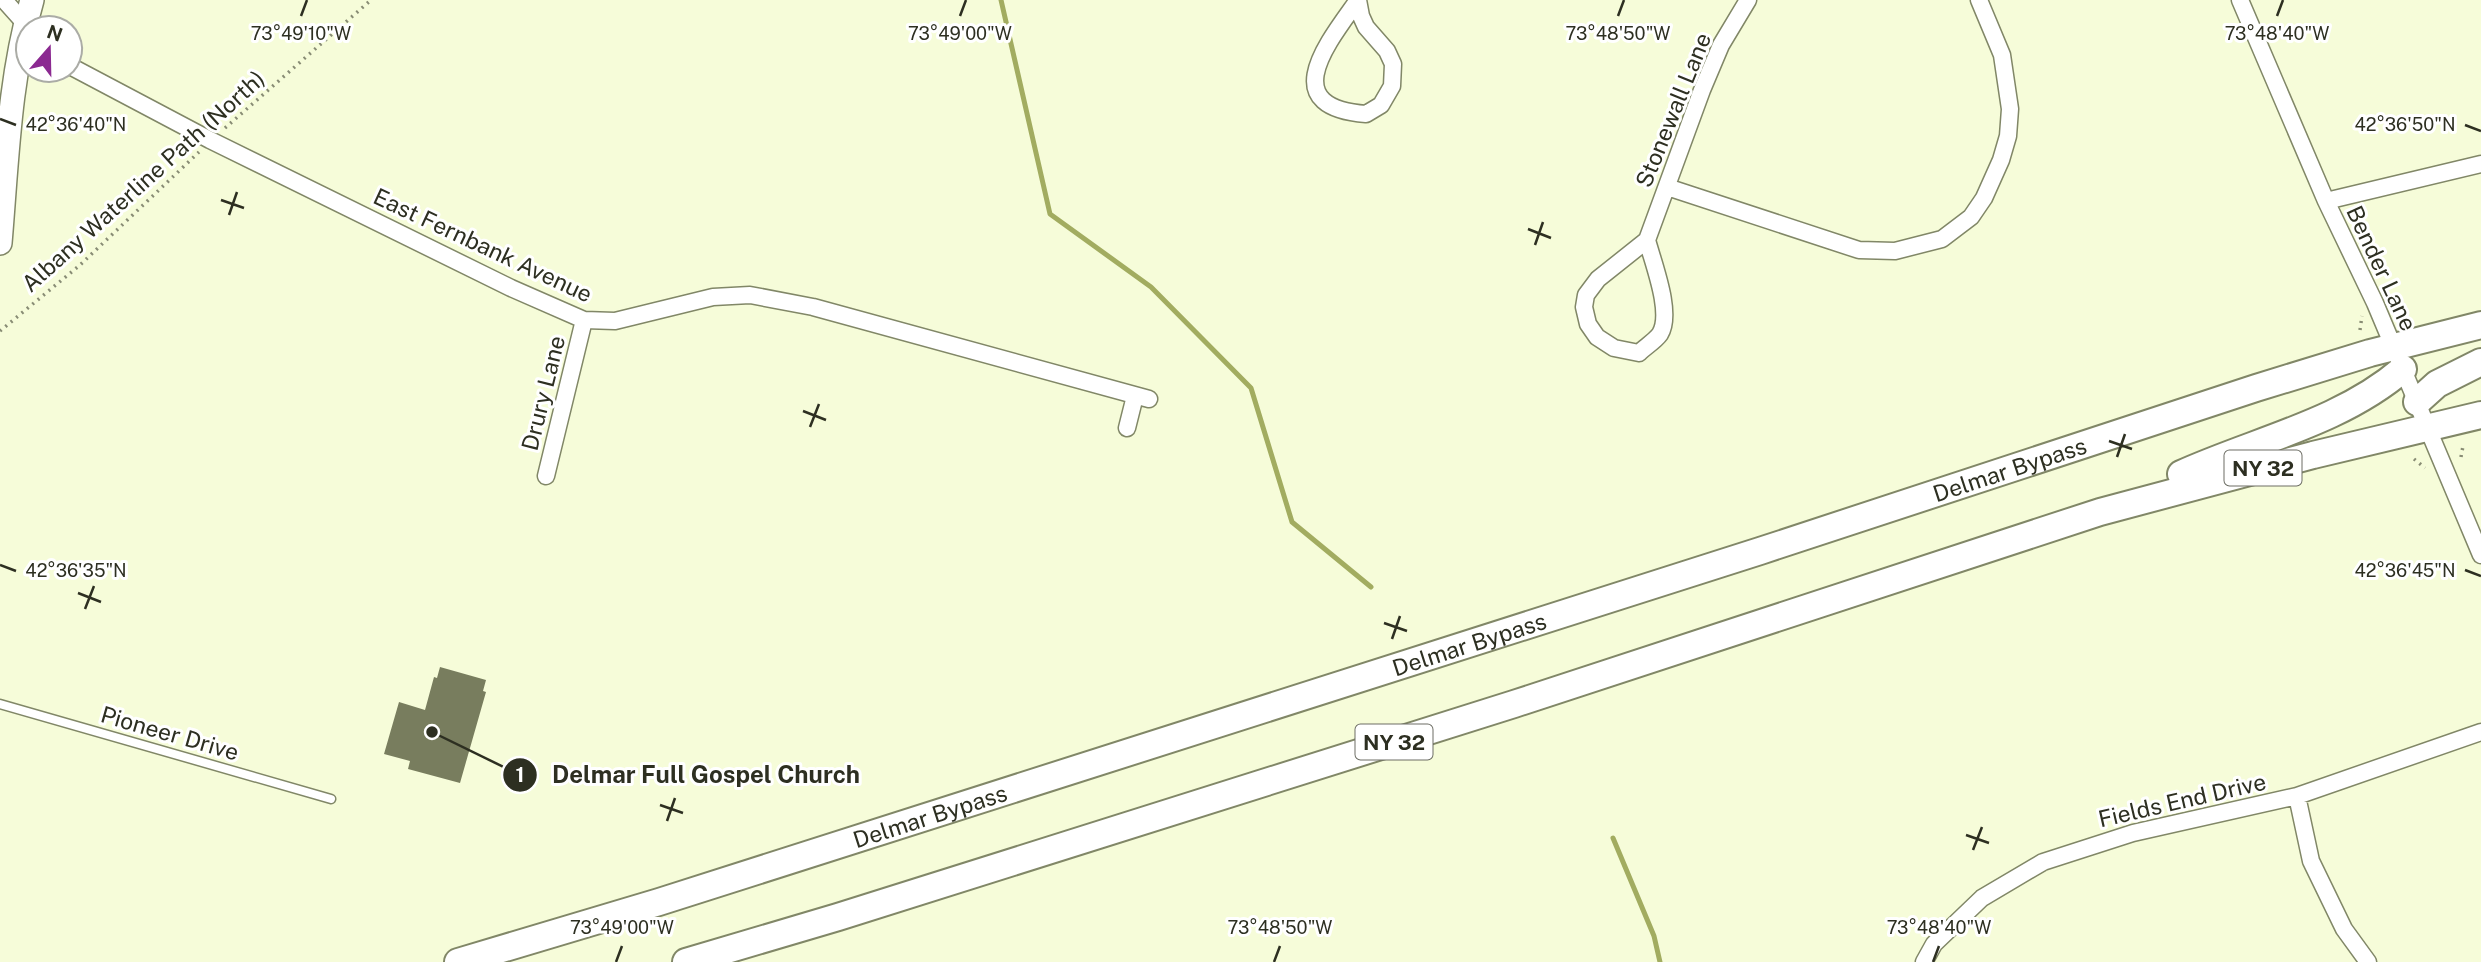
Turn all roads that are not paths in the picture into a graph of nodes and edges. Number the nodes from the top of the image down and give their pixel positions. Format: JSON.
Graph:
{"nodes":[{"id":1,"x":4,"y":0,"type":"edge"},
{"id":2,"x":1748,"y":0,"type":"edge"},
{"id":3,"x":1979,"y":0,"type":"edge"},
{"id":4,"x":2240,"y":0,"type":"edge"},
{"id":5,"x":16,"y":14,"type":"edge"},
{"id":6,"x":1361,"y":16,"type":"joint"},
{"id":7,"x":84,"y":73,"type":"edge"},
{"id":8,"x":15,"y":84,"type":"edge"},
{"id":9,"x":2481,"y":164,"type":"edge"},
{"id":10,"x":1667,"y":187,"type":"junction"},
{"id":11,"x":2326,"y":201,"type":"junction"},
{"id":12,"x":1647,"y":240,"type":"junction"},
{"id":13,"x":0,"y":243,"type":"edge"},
{"id":14,"x":584,"y":320,"type":"junction"},
{"id":15,"x":2481,"y":325,"type":"edge"},
{"id":16,"x":2398,"y":358,"type":"junction"},
{"id":17,"x":2481,"y":362,"type":"edge"},
{"id":18,"x":2417,"y":402,"type":"junction"},
{"id":19,"x":2481,"y":415,"type":"edge"},
{"id":20,"x":1127,"y":428,"type":"dead end"},
{"id":21,"x":2428,"y":428,"type":"junction"},
{"id":22,"x":546,"y":476,"type":"dead end"},
{"id":23,"x":2100,"y":512,"type":"junction"},
{"id":24,"x":2481,"y":555,"type":"edge"},
{"id":25,"x":0,"y":704,"type":"edge"},
{"id":26,"x":2481,"y":732,"type":"edge"},
{"id":27,"x":2297,"y":796,"type":"junction"},
{"id":28,"x":331,"y":799,"type":"dead end"},
{"id":29,"x":457,"y":962,"type":"edge"},
{"id":30,"x":686,"y":962,"type":"edge"},
{"id":31,"x":1924,"y":962,"type":"edge"},
{"id":32,"x":2368,"y":962,"type":"edge"}],
"edges":[{"from":1,"to":5,"type":"street"},
{"from":2,"to":10,"type":"street","name":"Stonewall Lane"},
{"from":3,"to":10,"type":"street"},
{"from":4,"to":11,"type":"street","name":"Bender Lane"},
{"from":6,"to":6,"type":"street"},
{"from":7,"to":14,"type":"street","name":"East Fernbank Avenue"},
{"from":8,"to":13,"type":"main road"},
{"from":9,"to":11,"type":"street"},
{"from":10,"to":12,"type":"street","name":"Stonewall Lane"},
{"from":11,"to":16,"type":"street","name":"Bender Lane"},
{"from":12,"to":12,"type":"street"},
{"from":14,"to":20,"type":"street","name":"East Fernbank Avenue"},
{"from":14,"to":22,"type":"street","name":"Drury Lane"},
{"from":15,"to":16,"type":"main road","name":"Delmar Bypass"},
{"from":16,"to":18,"type":"street","name":"Bender Lane"},
{"from":16,"to":23,"type":"main road"},
{"from":16,"to":29,"type":"main road","name":"Delmar Bypass"},
{"from":17,"to":18,"type":"main road"},
{"from":18,"to":21,"type":"street","name":"Bender Lane"},
{"from":19,"to":21,"type":"main road","number":"NY 32"},
{"from":21,"to":23,"type":"main road","number":"NY 32"},
{"from":21,"to":24,"type":"street","name":"Bender Lane"},
{"from":23,"to":30,"type":"main road","number":"NY 32"},
{"from":25,"to":28,"type":"lane","name":"Pioneer Drive"},
{"from":26,"to":27,"type":"street","name":"Fields End Drive"},
{"from":27,"to":31,"type":"street","name":"Fields End Drive"},
{"from":27,"to":32,"type":"street"}]}
